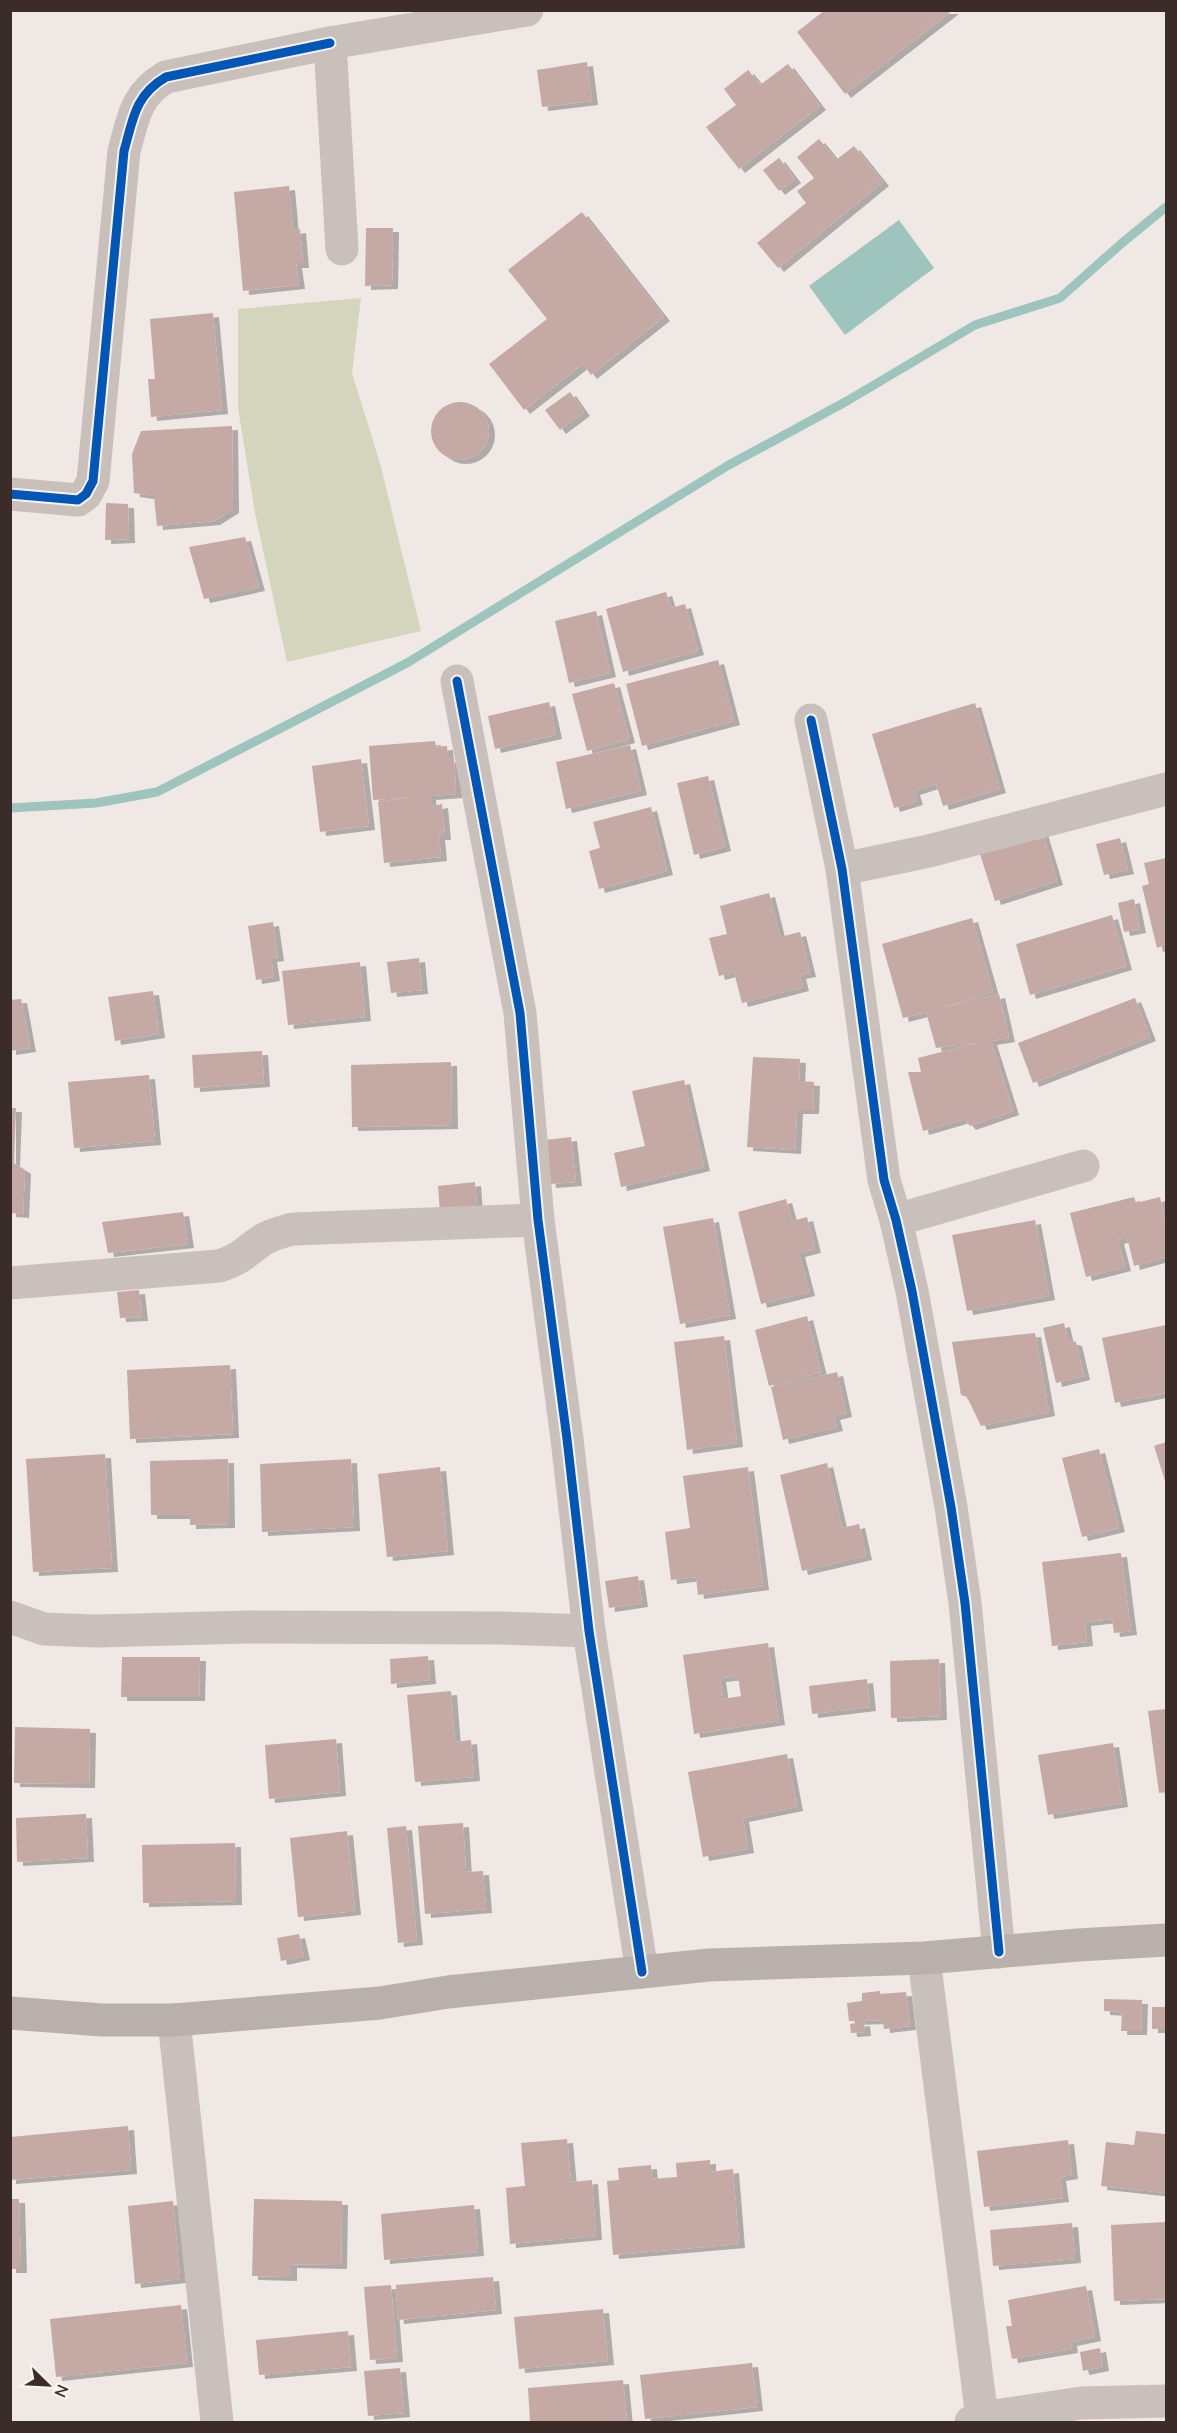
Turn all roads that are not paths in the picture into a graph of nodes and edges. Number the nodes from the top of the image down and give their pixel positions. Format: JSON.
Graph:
{"nodes":[{"id":1,"x":527,"y":10,"type":"edge"},
{"id":2,"x":330,"y":43,"type":"junction"},
{"id":3,"x":342,"y":249,"type":"dead end"},
{"id":4,"x":10,"y":494,"type":"edge"},
{"id":5,"x":457,"y":681,"type":"dead end"},
{"id":6,"x":811,"y":720,"type":"dead end"},
{"id":7,"x":1167,"y":789,"type":"edge"},
{"id":8,"x":842,"y":869,"type":"junction"},
{"id":9,"x":1083,"y":1166,"type":"dead end"},
{"id":10,"x":538,"y":1220,"type":"junction"},
{"id":11,"x":896,"y":1220,"type":"junction"},
{"id":12,"x":10,"y":1283,"type":"edge"},
{"id":13,"x":10,"y":1617,"type":"edge"},
{"id":14,"x":589,"y":1631,"type":"junction"},
{"id":15,"x":1167,"y":1940,"type":"edge"},
{"id":16,"x":999,"y":1952,"type":"junction"},
{"id":17,"x":924,"y":1958,"type":"junction"},
{"id":18,"x":642,"y":1972,"type":"junction"},
{"id":19,"x":10,"y":2013,"type":"edge"},
{"id":20,"x":174,"y":2020,"type":"junction"},
{"id":21,"x":1167,"y":2401,"type":"edge"},
{"id":22,"x":977,"y":2420,"type":"edge"},
{"id":23,"x":217,"y":2422,"type":"edge"}],
"edges":[{"from":1,"to":2,"type":"street"},
{"from":2,"to":3,"type":"street"},
{"from":2,"to":4,"type":"street"},
{"from":5,"to":10,"type":"street"},
{"from":6,"to":8,"type":"street"},
{"from":7,"to":8,"type":"street"},
{"from":8,"to":11,"type":"street"},
{"from":9,"to":11,"type":"street"},
{"from":10,"to":12,"type":"street"},
{"from":10,"to":14,"type":"street"},
{"from":11,"to":16,"type":"street"},
{"from":13,"to":14,"type":"street"},
{"from":14,"to":18,"type":"street"},
{"from":15,"to":16,"type":"street"},
{"from":16,"to":17,"type":"street"},
{"from":17,"to":18,"type":"street"},
{"from":17,"to":22,"type":"street"},
{"from":18,"to":20,"type":"street"},
{"from":19,"to":20,"type":"street"},
{"from":20,"to":23,"type":"street"},
{"from":21,"to":22,"type":"street"}]}
